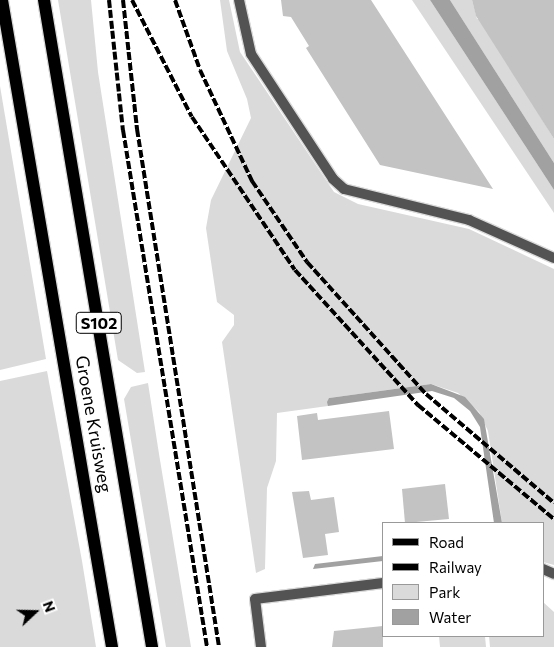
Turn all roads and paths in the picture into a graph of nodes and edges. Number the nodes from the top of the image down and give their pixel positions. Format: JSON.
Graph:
{"nodes":[{"id":1,"x":2,"y":0,"type":"edge"},
{"id":2,"x":44,"y":0,"type":"edge"},
{"id":3,"x":239,"y":0,"type":"edge"},
{"id":4,"x":554,"y":258,"type":"edge"},
{"id":5,"x":382,"y":583,"type":"edge"},
{"id":6,"x":112,"y":647,"type":"edge"},
{"id":7,"x":152,"y":647,"type":"edge"},
{"id":8,"x":260,"y":647,"type":"edge"}],
"edges":[{"from":1,"to":6,"type":"main road","name":"Groene Kruisweg","number":"S102"},
{"from":2,"to":7,"type":"main road","name":"Groene Kruisweg","number":"S102"},
{"from":3,"to":4,"type":"street"},
{"from":5,"to":8,"type":"street"}]}
